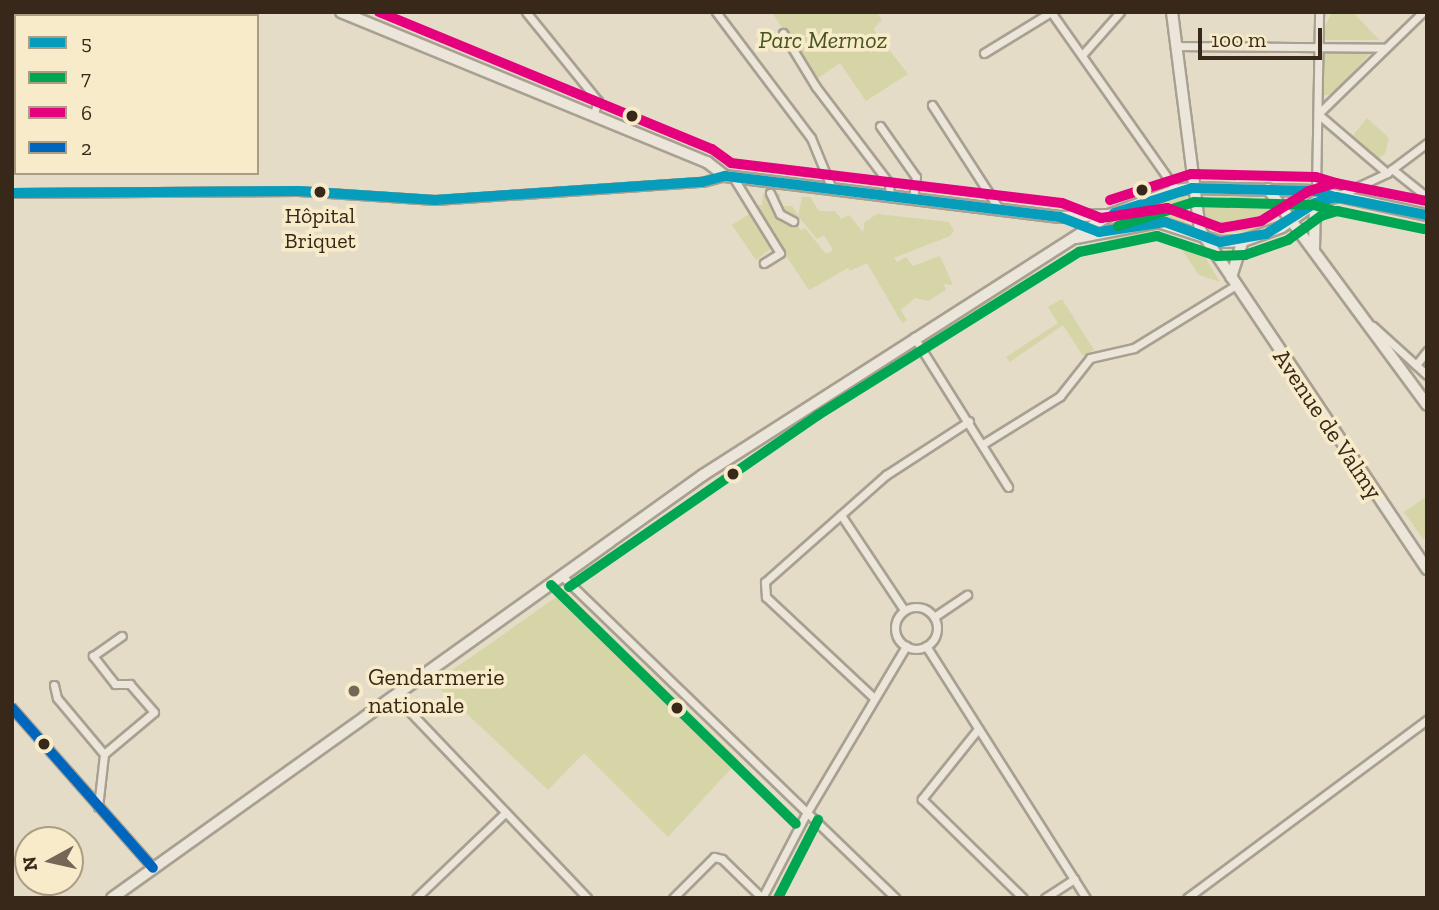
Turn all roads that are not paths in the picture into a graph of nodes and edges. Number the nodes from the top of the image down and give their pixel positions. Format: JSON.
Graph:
{"nodes":[{"id":1,"x":341,"y":12,"type":"edge"},
{"id":2,"x":526,"y":12,"type":"edge"},
{"id":3,"x":716,"y":12,"type":"edge"},
{"id":4,"x":1051,"y":12,"type":"edge"},
{"id":5,"x":1120,"y":12,"type":"edge"},
{"id":6,"x":1172,"y":12,"type":"edge"},
{"id":7,"x":1319,"y":12,"type":"edge"},
{"id":8,"x":1423,"y":12,"type":"edge"},
{"id":9,"x":783,"y":33,"type":"dead end"},
{"id":10,"x":1176,"y":46,"type":"junction"},
{"id":11,"x":1315,"y":46,"type":"junction"},
{"id":12,"x":1385,"y":48,"type":"junction"},
{"id":13,"x":984,"y":53,"type":"dead end"},
{"id":14,"x":1083,"y":54,"type":"junction"},
{"id":15,"x":932,"y":106,"type":"dead end"},
{"id":16,"x":1318,"y":114,"type":"junction"},
{"id":17,"x":593,"y":116,"type":"junction"},
{"id":18,"x":880,"y":126,"type":"dead end"},
{"id":19,"x":1427,"y":143,"type":"edge"},
{"id":20,"x":1389,"y":171,"type":"junction"},
{"id":21,"x":729,"y":177,"type":"junction"},
{"id":22,"x":1192,"y":188,"type":"junction"},
{"id":23,"x":1268,"y":189,"type":"junction"},
{"id":24,"x":832,"y":190,"type":"junction"},
{"id":25,"x":1176,"y":190,"type":"junction"},
{"id":26,"x":1316,"y":191,"type":"junction"},
{"id":27,"x":12,"y":193,"type":"edge"},
{"id":28,"x":770,"y":193,"type":"dead end"},
{"id":29,"x":890,"y":197,"type":"junction"},
{"id":30,"x":1336,"y":197,"type":"junction"},
{"id":31,"x":1427,"y":197,"type":"edge"},
{"id":32,"x":913,"y":199,"type":"junction"},
{"id":33,"x":1315,"y":203,"type":"junction"},
{"id":34,"x":1283,"y":208,"type":"junction"},
{"id":35,"x":999,"y":209,"type":"junction"},
{"id":36,"x":1109,"y":215,"type":"junction"},
{"id":37,"x":1427,"y":215,"type":"edge"},
{"id":38,"x":1060,"y":217,"type":"junction"},
{"id":39,"x":793,"y":221,"type":"dead end"},
{"id":40,"x":1295,"y":224,"type":"junction"},
{"id":41,"x":1282,"y":227,"type":"junction"},
{"id":42,"x":1093,"y":228,"type":"junction"},
{"id":43,"x":1204,"y":238,"type":"junction"},
{"id":44,"x":1244,"y":241,"type":"junction"},
{"id":45,"x":1314,"y":249,"type":"junction"},
{"id":46,"x":764,"y":263,"type":"dead end"},
{"id":47,"x":1233,"y":281,"type":"junction"},
{"id":48,"x":1362,"y":316,"type":"junction"},
{"id":49,"x":914,"y":337,"type":"junction"},
{"id":50,"x":1427,"y":351,"type":"edge"},
{"id":51,"x":1416,"y":365,"type":"junction"},
{"id":52,"x":1427,"y":375,"type":"edge"},
{"id":53,"x":1427,"y":405,"type":"edge"},
{"id":54,"x":969,"y":421,"type":"junction"},
{"id":55,"x":983,"y":444,"type":"junction"},
{"id":56,"x":1008,"y":487,"type":"dead end"},
{"id":57,"x":841,"y":515,"type":"junction"},
{"id":58,"x":1427,"y":569,"type":"edge"},
{"id":59,"x":561,"y":575,"type":"junction"},
{"id":60,"x":967,"y":595,"type":"dead end"},
{"id":61,"x":904,"y":610,"type":"junction"},
{"id":62,"x":934,"y":617,"type":"junction"},
{"id":63,"x":122,"y":636,"type":"dead end"},
{"id":64,"x":906,"y":646,"type":"junction"},
{"id":65,"x":926,"y":646,"type":"junction"},
{"id":66,"x":54,"y":685,"type":"dead end"},
{"id":67,"x":394,"y":695,"type":"junction"},
{"id":68,"x":874,"y":698,"type":"junction"},
{"id":69,"x":12,"y":708,"type":"edge"},
{"id":70,"x":1427,"y":720,"type":"edge"},
{"id":71,"x":978,"y":729,"type":"junction"},
{"id":72,"x":104,"y":754,"type":"junction"},
{"id":73,"x":98,"y":807,"type":"junction"},
{"id":74,"x":506,"y":812,"type":"junction"},
{"id":75,"x":806,"y":814,"type":"junction"},
{"id":76,"x":153,"y":868,"type":"junction"},
{"id":77,"x":1074,"y":878,"type":"junction"},
{"id":78,"x":112,"y":898,"type":"edge"},
{"id":79,"x":416,"y":898,"type":"edge"},
{"id":80,"x":587,"y":898,"type":"edge"},
{"id":81,"x":673,"y":898,"type":"edge"},
{"id":82,"x":762,"y":898,"type":"edge"},
{"id":83,"x":895,"y":898,"type":"edge"},
{"id":84,"x":1023,"y":898,"type":"edge"},
{"id":85,"x":1045,"y":898,"type":"edge"},
{"id":86,"x":1086,"y":898,"type":"edge"},
{"id":87,"x":1187,"y":898,"type":"edge"}],
"edges":[{"from":1,"to":17,"type":"main road"},
{"from":2,"to":17,"type":"street"},
{"from":3,"to":24,"type":"street"},
{"from":4,"to":13,"type":"street"},
{"from":4,"to":14,"type":"street"},
{"from":5,"to":14,"type":"street"},
{"from":6,"to":10,"type":"main road"},
{"from":7,"to":11,"type":"street"},
{"from":8,"to":12,"type":"street"},
{"from":9,"to":29,"type":"street"},
{"from":10,"to":11,"type":"street"},
{"from":10,"to":22,"type":"main road"},
{"from":11,"to":12,"type":"street"},
{"from":11,"to":16,"type":"street"},
{"from":12,"to":16,"type":"street"},
{"from":14,"to":25,"type":"street"},
{"from":15,"to":35,"type":"street"},
{"from":16,"to":20,"type":"street"},
{"from":16,"to":26,"type":"street"},
{"from":17,"to":21,"type":"main road"},
{"from":18,"to":32,"type":"street"},
{"from":19,"to":20,"type":"street"},
{"from":20,"to":30,"type":"street"},
{"from":20,"to":31,"type":"street"},
{"from":21,"to":24,"type":"main road"},
{"from":21,"to":27,"type":"street"},
{"from":21,"to":46,"type":"street"},
{"from":22,"to":23,"type":"main road"},
{"from":22,"to":25,"type":"main road"},
{"from":22,"to":43,"type":"main road"},
{"from":23,"to":26,"type":"main road"},
{"from":23,"to":34,"type":"main road"},
{"from":24,"to":29,"type":"main road"},
{"from":25,"to":36,"type":"main road"},
{"from":26,"to":30,"type":"main road"},
{"from":26,"to":33,"type":"main road"},
{"from":28,"to":39,"type":"street"},
{"from":29,"to":32,"type":"main road"},
{"from":30,"to":33,"type":"main road"},
{"from":30,"to":37,"type":"main road"},
{"from":32,"to":35,"type":"main road"},
{"from":33,"to":40,"type":"main road"},
{"from":33,"to":45,"type":"main road"},
{"from":34,"to":40,"type":"main road"},
{"from":34,"to":41,"type":"main road"},
{"from":35,"to":38,"type":"main road"},
{"from":36,"to":38,"type":"main road"},
{"from":36,"to":42,"type":"main road"},
{"from":38,"to":42,"type":"main road"},
{"from":40,"to":41,"type":"main road"},
{"from":40,"to":45,"type":"main road"},
{"from":41,"to":44,"type":"main road"},
{"from":42,"to":43,"type":"main road"},
{"from":42,"to":49,"type":"main road"},
{"from":43,"to":44,"type":"main road"},
{"from":43,"to":47,"type":"main road","name":"Avenue de Valmy"},
{"from":44,"to":47,"type":"main road"},
{"from":45,"to":48,"type":"main road"},
{"from":47,"to":55,"type":"street"},
{"from":47,"to":58,"type":"main road","name":"Avenue de Valmy"},
{"from":48,"to":51,"type":"street"},
{"from":48,"to":53,"type":"main road"},
{"from":49,"to":54,"type":"street"},
{"from":49,"to":59,"type":"main road"},
{"from":50,"to":51,"type":"street"},
{"from":51,"to":52,"type":"street"},
{"from":54,"to":55,"type":"street"},
{"from":54,"to":57,"type":"street"},
{"from":55,"to":56,"type":"street"},
{"from":57,"to":61,"type":"street"},
{"from":57,"to":68,"type":"street"},
{"from":59,"to":67,"type":"main road"},
{"from":59,"to":75,"type":"street"},
{"from":60,"to":62,"type":"street"},
{"from":61,"to":62,"type":"street"},
{"from":61,"to":64,"type":"street"},
{"from":62,"to":65,"type":"street"},
{"from":63,"to":72,"type":"street"},
{"from":64,"to":65,"type":"street"},
{"from":64,"to":68,"type":"street"},
{"from":65,"to":71,"type":"street"},
{"from":66,"to":72,"type":"street"},
{"from":67,"to":74,"type":"street"},
{"from":67,"to":76,"type":"main road"},
{"from":68,"to":75,"type":"street"},
{"from":69,"to":73,"type":"street"},
{"from":70,"to":87,"type":"street"},
{"from":71,"to":77,"type":"street"},
{"from":71,"to":84,"type":"street"},
{"from":72,"to":73,"type":"street"},
{"from":73,"to":76,"type":"street"},
{"from":74,"to":79,"type":"street"},
{"from":74,"to":80,"type":"street"},
{"from":75,"to":82,"type":"street"},
{"from":75,"to":83,"type":"street"},
{"from":76,"to":78,"type":"main road"},
{"from":77,"to":85,"type":"street"},
{"from":77,"to":86,"type":"street"},
{"from":81,"to":82,"type":"street"}]}
